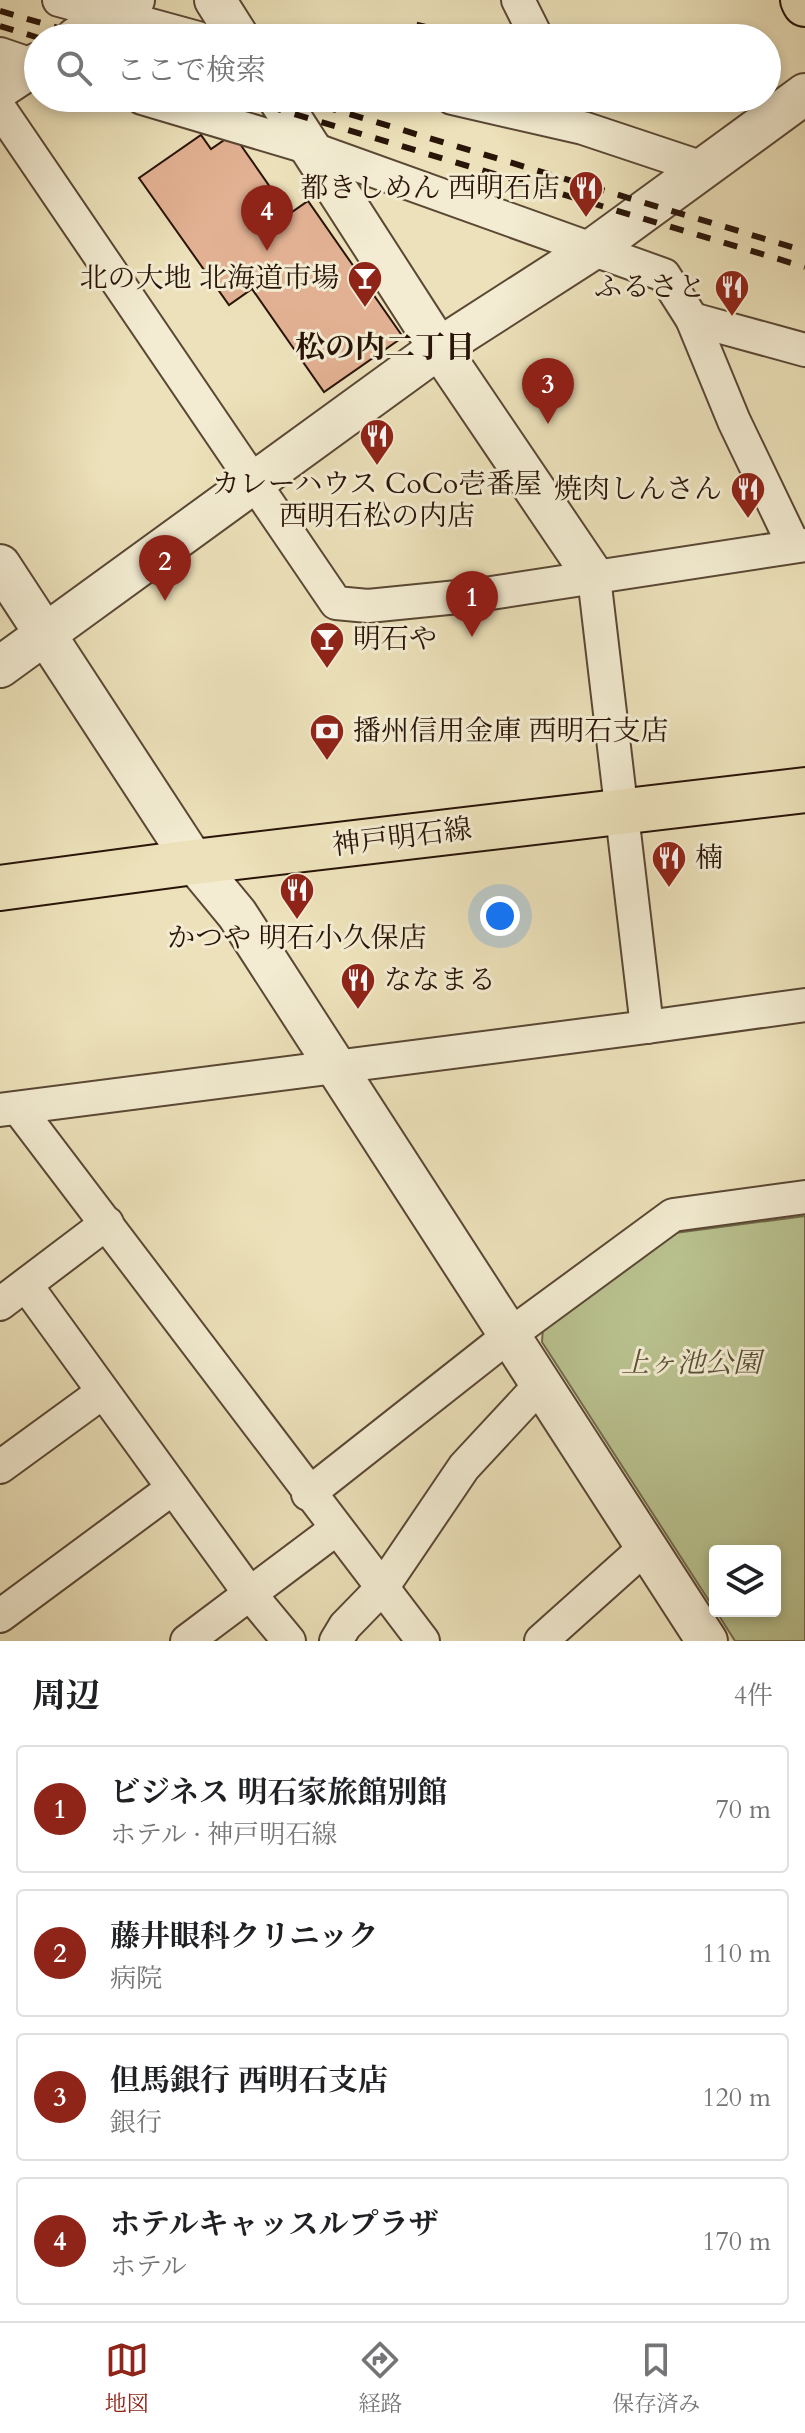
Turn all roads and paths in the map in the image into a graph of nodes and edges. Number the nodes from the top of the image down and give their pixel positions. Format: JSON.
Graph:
{"nodes":[{"id":1,"x":59,"y":0,"type":"edge"},
{"id":2,"x":215,"y":0,"type":"edge"},
{"id":3,"x":518,"y":0,"type":"edge"},
{"id":4,"x":122,"y":8,"type":"edge"},
{"id":5,"x":97,"y":24,"type":"edge"},
{"id":6,"x":163,"y":24,"type":"edge"},
{"id":7,"x":230,"y":24,"type":"edge"},
{"id":8,"x":530,"y":24,"type":"edge"},
{"id":9,"x":24,"y":65,"type":"edge"},
{"id":10,"x":0,"y":88,"type":"edge"},
{"id":11,"x":805,"y":94,"type":"edge"},
{"id":12,"x":0,"y":109,"type":"edge"},
{"id":13,"x":189,"y":112,"type":"edge"},
{"id":14,"x":287,"y":112,"type":"edge"},
{"id":15,"x":513,"y":112,"type":"edge"},
{"id":16,"x":574,"y":112,"type":"edge"},
{"id":17,"x":583,"y":128,"type":"junction"},
{"id":18,"x":310,"y":148,"type":"junction"},
{"id":19,"x":706,"y":169,"type":"junction"},
{"id":20,"x":590,"y":251,"type":"junction"},
{"id":21,"x":692,"y":319,"type":"junction"},
{"id":22,"x":439,"y":348,"type":"junction"},
{"id":23,"x":805,"y":350,"type":"edge"},
{"id":24,"x":253,"y":486,"type":"junction"},
{"id":25,"x":800,"y":545,"type":"edge"},
{"id":26,"x":0,"y":565,"type":"edge"},
{"id":27,"x":594,"y":577,"type":"junction"},
{"id":28,"x":46,"y":633,"type":"junction"},
{"id":29,"x":0,"y":667,"type":"edge"},
{"id":30,"x":805,"y":790,"type":"edge"},
{"id":31,"x":622,"y":812,"type":"junction"},
{"id":32,"x":194,"y":862,"type":"junction"},
{"id":33,"x":0,"y":888,"type":"edge"},
{"id":34,"x":805,"y":1005,"type":"edge"},
{"id":35,"x":647,"y":1027,"type":"junction"},
{"id":36,"x":336,"y":1069,"type":"junction"},
{"id":37,"x":9,"y":1109,"type":"edge"},
{"id":38,"x":805,"y":1197,"type":"edge"},
{"id":39,"x":107,"y":1223,"type":"junction"},
{"id":40,"x":26,"y":1285,"type":"junction"},
{"id":41,"x":0,"y":1304,"type":"edge"},
{"id":42,"x":511,"y":1334,"type":"junction"},
{"id":43,"x":542,"y":1383,"type":"junction"},
{"id":44,"x":103,"y":1392,"type":"junction"},
{"id":45,"x":0,"y":1467,"type":"edge"},
{"id":46,"x":173,"y":1488,"type":"junction"},
{"id":47,"x":308,"y":1494,"type":"junction"},
{"id":48,"x":336,"y":1529,"type":"junction"},
{"id":49,"x":647,"y":1546,"type":"junction"},
{"id":50,"x":382,"y":1588,"type":"junction"},
{"id":51,"x":250,"y":1594,"type":"junction"},
{"id":52,"x":0,"y":1616,"type":"edge"},
{"id":53,"x":187,"y":1641,"type":"edge"},
{"id":54,"x":289,"y":1641,"type":"edge"},
{"id":55,"x":336,"y":1641,"type":"edge"},
{"id":56,"x":423,"y":1641,"type":"edge"},
{"id":57,"x":541,"y":1641,"type":"edge"},
{"id":58,"x":707,"y":1641,"type":"edge"}],
"edges":[{"from":1,"to":4,"type":"street"},
{"from":2,"to":7,"type":"street"},
{"from":3,"to":8,"type":"street"},
{"from":4,"to":5,"type":"street"},
{"from":4,"to":6,"type":"street"},
{"from":9,"to":10,"type":"street"},
{"from":11,"to":19,"type":"street"},
{"from":12,"to":24,"type":"street"},
{"from":13,"to":18,"type":"street"},
{"from":14,"to":18,"type":"street"},
{"from":15,"to":17,"type":"street"},
{"from":16,"to":17,"type":"street"},
{"from":17,"to":19,"type":"street"},
{"from":18,"to":20,"type":"street"},
{"from":18,"to":22,"type":"street"},
{"from":19,"to":20,"type":"street"},
{"from":20,"to":21,"type":"street"},
{"from":20,"to":22,"type":"street"},
{"from":21,"to":23,"type":"street"},
{"from":21,"to":25,"type":"street"},
{"from":22,"to":24,"type":"street"},
{"from":22,"to":27,"type":"street"},
{"from":24,"to":27,"type":"street"},
{"from":24,"to":28,"type":"street"},
{"from":25,"to":27,"type":"street"},
{"from":26,"to":28,"type":"street"},
{"from":27,"to":31,"type":"street"},
{"from":28,"to":29,"type":"street"},
{"from":28,"to":32,"type":"street"},
{"from":30,"to":31,"type":"main road","name":"神戸明石線"},
{"from":31,"to":32,"type":"main road","name":"神戸明石線"},
{"from":31,"to":35,"type":"street"},
{"from":32,"to":33,"type":"main road","name":"神戸明石線"},
{"from":32,"to":36,"type":"street"},
{"from":34,"to":35,"type":"street"},
{"from":35,"to":36,"type":"street"},
{"from":36,"to":37,"type":"street"},
{"from":36,"to":42,"type":"street"},
{"from":37,"to":39,"type":"street"},
{"from":38,"to":42,"type":"street"},
{"from":39,"to":40,"type":"street"},
{"from":39,"to":47,"type":"street"},
{"from":40,"to":41,"type":"street"},
{"from":40,"to":44,"type":"street"},
{"from":42,"to":43,"type":"street"},
{"from":42,"to":47,"type":"street"},
{"from":43,"to":49,"type":"street"},
{"from":43,"to":50,"type":"street"},
{"from":44,"to":45,"type":"street"},
{"from":44,"to":46,"type":"street"},
{"from":46,"to":51,"type":"street"},
{"from":46,"to":52,"type":"street"},
{"from":47,"to":48,"type":"street"},
{"from":48,"to":50,"type":"street"},
{"from":48,"to":51,"type":"street"},
{"from":49,"to":57,"type":"street"},
{"from":49,"to":58,"type":"street"},
{"from":50,"to":55,"type":"street"},
{"from":50,"to":56,"type":"street"},
{"from":51,"to":53,"type":"street"},
{"from":51,"to":54,"type":"street"}]}
